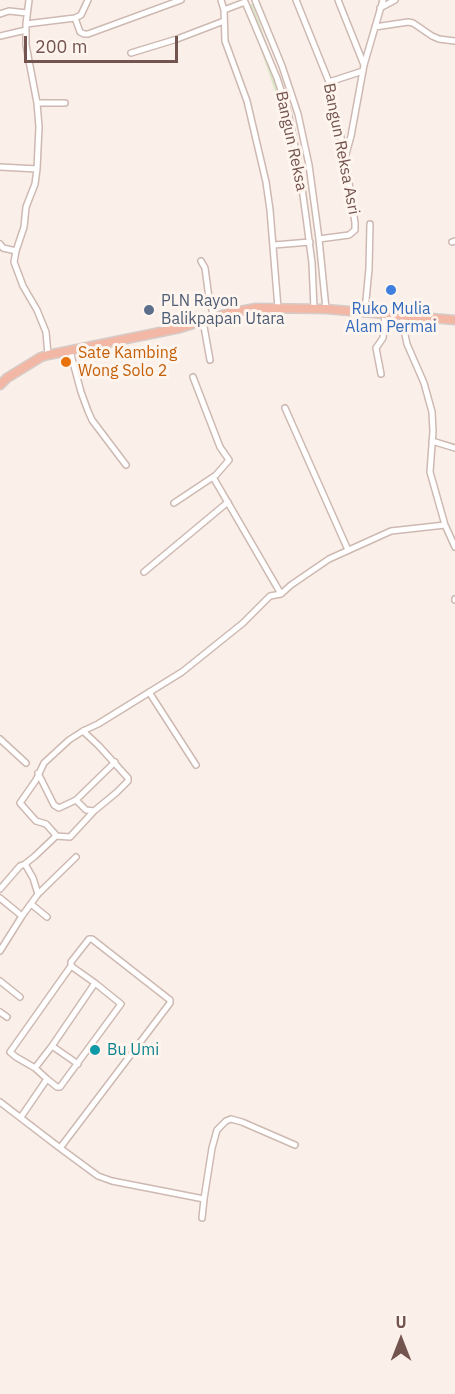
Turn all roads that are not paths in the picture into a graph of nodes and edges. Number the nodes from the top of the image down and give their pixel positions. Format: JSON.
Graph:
{"nodes":[{"id":1,"x":29,"y":0,"type":"edge"},
{"id":2,"x":87,"y":0,"type":"edge"},
{"id":3,"x":181,"y":0,"type":"edge"},
{"id":4,"x":221,"y":0,"type":"edge"},
{"id":5,"x":255,"y":0,"type":"edge"},
{"id":6,"x":296,"y":0,"type":"edge"},
{"id":7,"x":338,"y":0,"type":"edge"},
{"id":8,"x":383,"y":0,"type":"edge"},
{"id":9,"x":395,"y":0,"type":"edge"},
{"id":10,"x":247,"y":1,"type":"edge"},
{"id":11,"x":380,"y":8,"type":"junction"},
{"id":12,"x":224,"y":10,"type":"junction"},
{"id":13,"x":27,"y":12,"type":"junction"},
{"id":14,"x":0,"y":14,"type":"edge"},
{"id":15,"x":75,"y":18,"type":"junction"},
{"id":16,"x":224,"y":21,"type":"junction"},
{"id":17,"x":26,"y":27,"type":"junction"},
{"id":18,"x":375,"y":27,"type":"junction"},
{"id":19,"x":0,"y":36,"type":"edge"},
{"id":20,"x":454,"y":42,"type":"edge"},
{"id":21,"x":131,"y":53,"type":"dead end"},
{"id":22,"x":364,"y":68,"type":"junction"},
{"id":23,"x":329,"y":82,"type":"junction"},
{"id":24,"x":37,"y":103,"type":"junction"},
{"id":25,"x":66,"y":103,"type":"dead end"},
{"id":26,"x":345,"y":156,"type":"junction"},
{"id":27,"x":308,"y":160,"type":"junction"},
{"id":28,"x":298,"y":161,"type":"junction"},
{"id":29,"x":0,"y":167,"type":"edge"},
{"id":30,"x":37,"y":169,"type":"junction"},
{"id":31,"x":370,"y":224,"type":"dead end"},
{"id":32,"x":319,"y":239,"type":"junction"},
{"id":33,"x":310,"y":242,"type":"junction"},
{"id":34,"x":0,"y":244,"type":"edge"},
{"id":35,"x":274,"y":245,"type":"junction"},
{"id":36,"x":16,"y":251,"type":"junction"},
{"id":37,"x":201,"y":261,"type":"dead end"},
{"id":38,"x":278,"y":308,"type":"junction"},
{"id":39,"x":314,"y":309,"type":"junction"},
{"id":40,"x":326,"y":309,"type":"junction"},
{"id":41,"x":363,"y":312,"type":"junction"},
{"id":42,"x":385,"y":314,"type":"junction"},
{"id":43,"x":403,"y":316,"type":"junction"},
{"id":44,"x":214,"y":318,"type":"junction"},
{"id":45,"x":455,"y":320,"type":"edge"},
{"id":46,"x":203,"y":321,"type":"junction"},
{"id":47,"x":70,"y":351,"type":"junction"},
{"id":48,"x":48,"y":355,"type":"junction"},
{"id":49,"x":210,"y":360,"type":"dead end"},
{"id":50,"x":381,"y":374,"type":"dead end"},
{"id":51,"x":193,"y":377,"type":"dead end"},
{"id":52,"x":0,"y":385,"type":"edge"},
{"id":53,"x":285,"y":408,"type":"dead end"},
{"id":54,"x":432,"y":441,"type":"junction"},
{"id":55,"x":455,"y":448,"type":"edge"},
{"id":56,"x":126,"y":465,"type":"dead end"},
{"id":57,"x":213,"y":477,"type":"junction"},
{"id":58,"x":228,"y":502,"type":"junction"},
{"id":59,"x":174,"y":503,"type":"dead end"},
{"id":60,"x":445,"y":525,"type":"junction"},
{"id":61,"x":455,"y":547,"type":"edge"},
{"id":62,"x":348,"y":550,"type":"junction"},
{"id":63,"x":144,"y":572,"type":"dead end"},
{"id":64,"x":281,"y":594,"type":"junction"},
{"id":65,"x":150,"y":692,"type":"junction"},
{"id":66,"x":83,"y":731,"type":"junction"},
{"id":67,"x":0,"y":739,"type":"edge"},
{"id":68,"x":115,"y":762,"type":"junction"},
{"id":69,"x":26,"y":763,"type":"dead end"},
{"id":70,"x":196,"y":765,"type":"dead end"},
{"id":71,"x":38,"y":773,"type":"junction"},
{"id":72,"x":76,"y":800,"type":"junction"},
{"id":73,"x":94,"y":811,"type":"junction"},
{"id":74,"x":55,"y":836,"type":"junction"},
{"id":75,"x":76,"y":857,"type":"dead end"},
{"id":76,"x":25,"y":864,"type":"junction"},
{"id":77,"x":0,"y":889,"type":"edge"},
{"id":78,"x":38,"y":894,"type":"junction"},
{"id":79,"x":0,"y":898,"type":"edge"},
{"id":80,"x":31,"y":904,"type":"junction"},
{"id":81,"x":22,"y":916,"type":"junction"},
{"id":82,"x":47,"y":917,"type":"dead end"},
{"id":83,"x":0,"y":951,"type":"edge"},
{"id":84,"x":71,"y":966,"type":"junction"},
{"id":85,"x":0,"y":981,"type":"edge"},
{"id":86,"x":95,"y":983,"type":"junction"},
{"id":87,"x":20,"y":997,"type":"dead end"},
{"id":88,"x":0,"y":1012,"type":"edge"},
{"id":89,"x":7,"y":1017,"type":"dead end"},
{"id":90,"x":52,"y":1046,"type":"junction"},
{"id":91,"x":78,"y":1064,"type":"junction"},
{"id":92,"x":35,"y":1068,"type":"junction"},
{"id":93,"x":47,"y":1079,"type":"junction"},
{"id":94,"x":0,"y":1102,"type":"edge"},
{"id":95,"x":21,"y":1117,"type":"junction"},
{"id":96,"x":295,"y":1145,"type":"dead end"},
{"id":97,"x":60,"y":1148,"type":"junction"},
{"id":98,"x":204,"y":1199,"type":"junction"},
{"id":99,"x":202,"y":1218,"type":"dead end"}],
"edges":[{"from":1,"to":13,"type":"street"},
{"from":2,"to":15,"type":"street"},
{"from":3,"to":15,"type":"street"},
{"from":4,"to":12,"type":"street"},
{"from":5,"to":27,"type":"street"},
{"from":6,"to":23,"type":"street","name":"Bangun Reksa Asri"},
{"from":7,"to":22,"type":"street"},
{"from":8,"to":11,"type":"street"},
{"from":9,"to":11,"type":"street"},
{"from":10,"to":12,"type":"street","name":"Bangun Reksa"},
{"from":10,"to":28,"type":"street","name":"Bangun Reksa"},
{"from":11,"to":18,"type":"street"},
{"from":12,"to":16,"type":"street"},
{"from":13,"to":14,"type":"street"},
{"from":13,"to":17,"type":"street"},
{"from":15,"to":17,"type":"street"},
{"from":16,"to":21,"type":"street"},
{"from":16,"to":35,"type":"street"},
{"from":17,"to":19,"type":"street"},
{"from":17,"to":24,"type":"street"},
{"from":18,"to":20,"type":"street"},
{"from":18,"to":22,"type":"street"},
{"from":22,"to":23,"type":"street"},
{"from":22,"to":26,"type":"street"},
{"from":23,"to":26,"type":"street","name":"Bangun Reksa Asri"},
{"from":24,"to":25,"type":"street"},
{"from":24,"to":30,"type":"street"},
{"from":26,"to":32,"type":"street","name":"Bangun Reksa Asri"},
{"from":27,"to":28,"type":"street"},
{"from":27,"to":32,"type":"street"},
{"from":28,"to":33,"type":"street","name":"Bangun Reksa"},
{"from":29,"to":30,"type":"street"},
{"from":30,"to":36,"type":"street"},
{"from":31,"to":41,"type":"street"},
{"from":32,"to":40,"type":"street"},
{"from":33,"to":35,"type":"street"},
{"from":33,"to":39,"type":"street","name":"Bangun Reksa"},
{"from":34,"to":36,"type":"street"},
{"from":35,"to":38,"type":"street"},
{"from":36,"to":48,"type":"street"},
{"from":37,"to":44,"type":"street"},
{"from":38,"to":39,"type":"highway"},
{"from":38,"to":44,"type":"highway"},
{"from":39,"to":40,"type":"highway"},
{"from":40,"to":41,"type":"highway"},
{"from":41,"to":42,"type":"highway"},
{"from":42,"to":43,"type":"highway"},
{"from":42,"to":50,"type":"street"},
{"from":43,"to":45,"type":"highway"},
{"from":43,"to":54,"type":"street"},
{"from":44,"to":46,"type":"highway"},
{"from":46,"to":47,"type":"highway"},
{"from":46,"to":49,"type":"street"},
{"from":47,"to":48,"type":"highway"},
{"from":47,"to":56,"type":"street"},
{"from":48,"to":52,"type":"highway"},
{"from":51,"to":57,"type":"street"},
{"from":53,"to":62,"type":"street"},
{"from":54,"to":55,"type":"street"},
{"from":54,"to":60,"type":"street"},
{"from":57,"to":58,"type":"street"},
{"from":57,"to":59,"type":"street"},
{"from":58,"to":63,"type":"street"},
{"from":58,"to":64,"type":"street"},
{"from":60,"to":61,"type":"street"},
{"from":60,"to":62,"type":"street"},
{"from":62,"to":64,"type":"street"},
{"from":64,"to":65,"type":"street"},
{"from":65,"to":66,"type":"street"},
{"from":65,"to":70,"type":"street"},
{"from":66,"to":68,"type":"street"},
{"from":66,"to":71,"type":"street"},
{"from":67,"to":69,"type":"street"},
{"from":68,"to":72,"type":"street"},
{"from":68,"to":73,"type":"street"},
{"from":71,"to":72,"type":"street"},
{"from":71,"to":74,"type":"street"},
{"from":72,"to":73,"type":"street"},
{"from":73,"to":74,"type":"street"},
{"from":74,"to":76,"type":"street"},
{"from":75,"to":78,"type":"street"},
{"from":76,"to":77,"type":"street"},
{"from":76,"to":78,"type":"street"},
{"from":78,"to":80,"type":"street"},
{"from":79,"to":81,"type":"street"},
{"from":80,"to":81,"type":"street"},
{"from":80,"to":82,"type":"street"},
{"from":81,"to":83,"type":"street"},
{"from":84,"to":86,"type":"street"},
{"from":84,"to":92,"type":"street"},
{"from":84,"to":97,"type":"street"},
{"from":85,"to":87,"type":"street"},
{"from":86,"to":90,"type":"street"},
{"from":86,"to":91,"type":"street"},
{"from":88,"to":89,"type":"street"},
{"from":90,"to":91,"type":"street"},
{"from":90,"to":92,"type":"street"},
{"from":91,"to":93,"type":"street"},
{"from":92,"to":93,"type":"street"},
{"from":93,"to":95,"type":"street"},
{"from":94,"to":95,"type":"street"},
{"from":95,"to":97,"type":"street"},
{"from":96,"to":98,"type":"street"},
{"from":97,"to":98,"type":"street"},
{"from":98,"to":99,"type":"street"}]}
